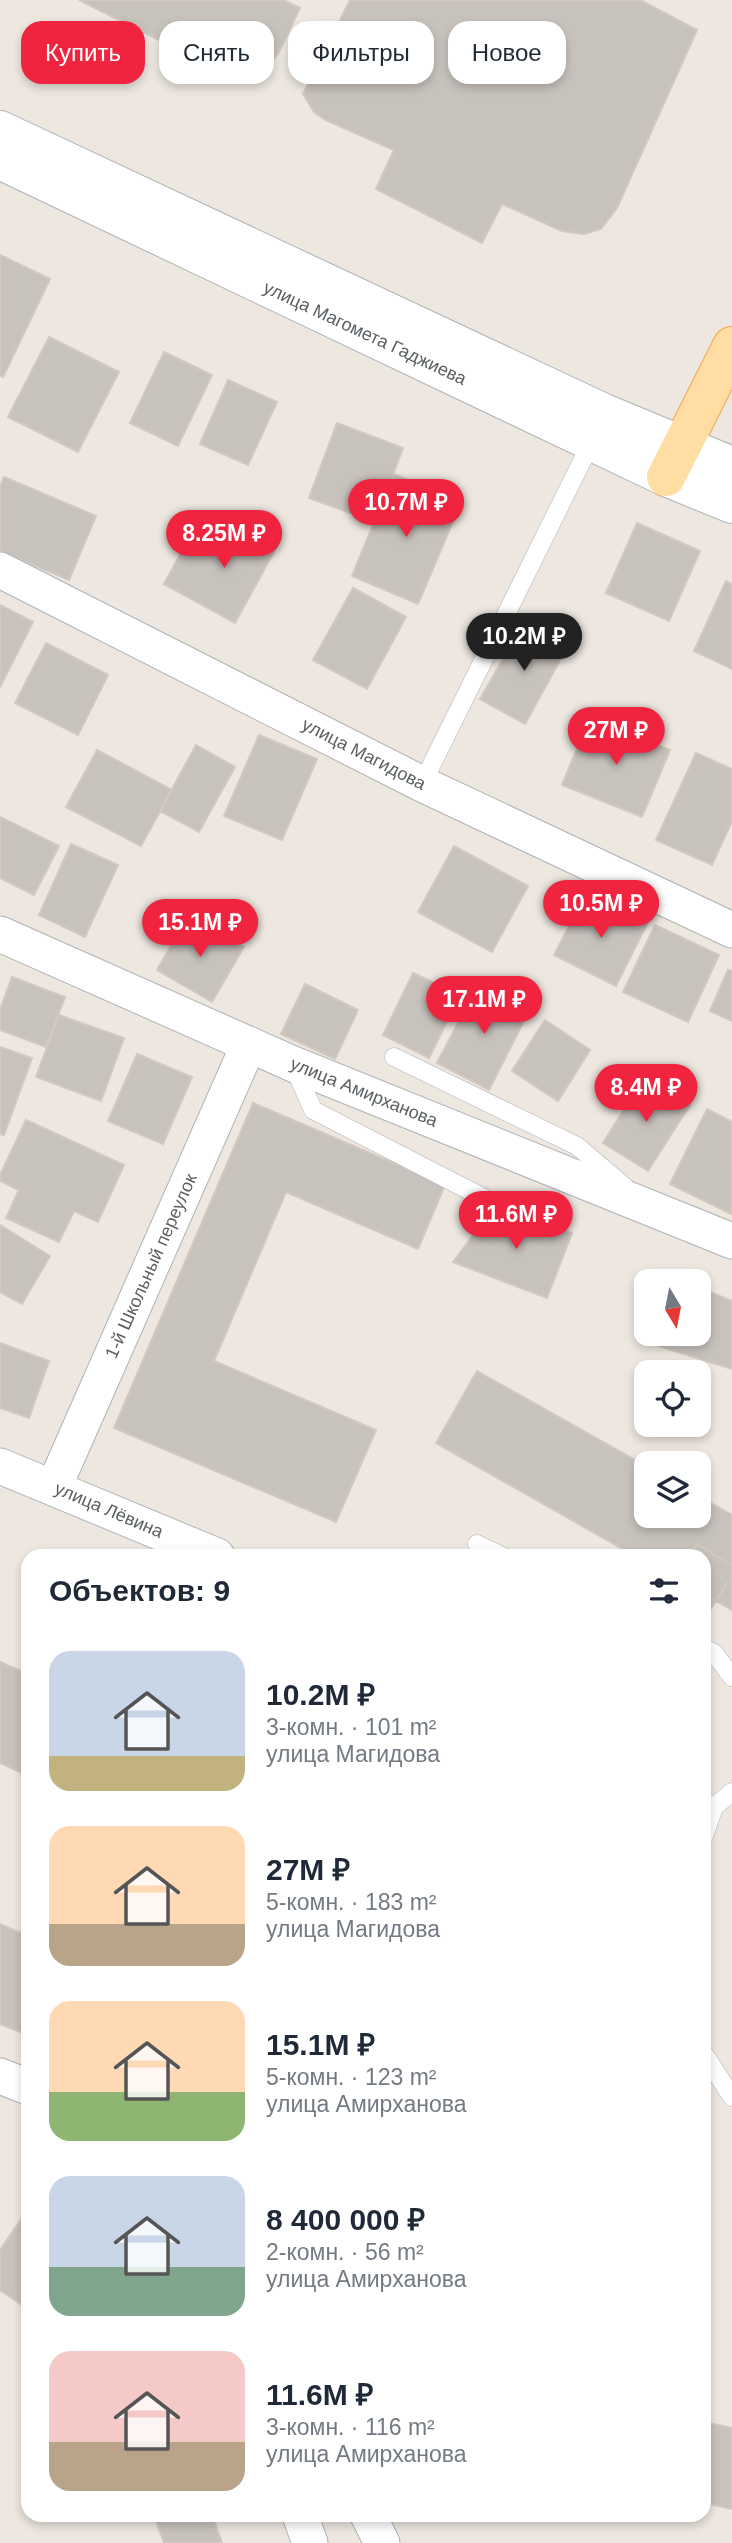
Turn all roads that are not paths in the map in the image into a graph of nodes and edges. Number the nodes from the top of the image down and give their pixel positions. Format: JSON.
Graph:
{"nodes":[{"id":1,"x":0,"y":130,"type":"edge"},
{"id":2,"x":0,"y":160,"type":"edge"},
{"id":3,"x":732,"y":346,"type":"edge"},
{"id":4,"x":598,"y":428,"type":"junction"},
{"id":5,"x":674,"y":461,"type":"junction"},
{"id":6,"x":732,"y":467,"type":"edge"},
{"id":7,"x":732,"y":505,"type":"edge"},
{"id":8,"x":0,"y":570,"type":"edge"},
{"id":9,"x":422,"y":784,"type":"junction"},
{"id":10,"x":732,"y":930,"type":"edge"},
{"id":11,"x":0,"y":934,"type":"edge"},
{"id":12,"x":249,"y":1044,"type":"junction"},
{"id":13,"x":394,"y":1057,"type":"dead end"},
{"id":14,"x":293,"y":1064,"type":"junction"},
{"id":15,"x":482,"y":1197,"type":"dead end"},
{"id":16,"x":647,"y":1205,"type":"junction"},
{"id":17,"x":732,"y":1241,"type":"edge"},
{"id":18,"x":0,"y":1466,"type":"edge"},
{"id":19,"x":54,"y":1487,"type":"junction"},
{"id":20,"x":477,"y":1544,"type":"dead end"},
{"id":21,"x":200,"y":1549,"type":"edge"},
{"id":22,"x":487,"y":1549,"type":"edge"},
{"id":23,"x":711,"y":1652,"type":"edge"},
{"id":24,"x":732,"y":1677,"type":"edge"},
{"id":25,"x":732,"y":1793,"type":"edge"},
{"id":26,"x":711,"y":1804,"type":"edge"},
{"id":27,"x":711,"y":2065,"type":"edge"},
{"id":28,"x":0,"y":2076,"type":"edge"},
{"id":29,"x":21,"y":2084,"type":"edge"},
{"id":30,"x":732,"y":2097,"type":"edge"},
{"id":31,"x":302,"y":2522,"type":"edge"},
{"id":32,"x":372,"y":2522,"type":"edge"},
{"id":33,"x":310,"y":2543,"type":"edge"},
{"id":34,"x":382,"y":2543,"type":"edge"}],
"edges":[{"from":1,"to":4,"type":"main road","name":"улица Магомета Гаджиева"},
{"from":2,"to":4,"type":"main road","name":"улица Магомета Гаджиева"},
{"from":3,"to":5,"type":"main road"},
{"from":4,"to":5,"type":"main road","name":"улица Магомета Гаджиева"},
{"from":4,"to":9,"type":"lane"},
{"from":5,"to":6,"type":"main road","name":"улица Магомета Гаджиева"},
{"from":5,"to":7,"type":"main road","name":"улица Магомета Гаджиева"},
{"from":8,"to":9,"type":"street","name":"улица Магидова"},
{"from":9,"to":10,"type":"street","name":"улица Магидова"},
{"from":11,"to":12,"type":"street","name":"улица Амирханова"},
{"from":12,"to":14,"type":"street","name":"улица Амирханова"},
{"from":12,"to":19,"type":"street","name":"1-й Школьный переулок"},
{"from":13,"to":16,"type":"lane"},
{"from":14,"to":15,"type":"lane"},
{"from":14,"to":16,"type":"street","name":"улица Амирханова"},
{"from":16,"to":17,"type":"street","name":"улица Амирханова"},
{"from":18,"to":19,"type":"street","name":"улица Лёвина"},
{"from":19,"to":21,"type":"street","name":"улица Лёвина"},
{"from":20,"to":22,"type":"lane"},
{"from":23,"to":24,"type":"lane"},
{"from":25,"to":26,"type":"lane"},
{"from":27,"to":30,"type":"lane"},
{"from":28,"to":29,"type":"street"},
{"from":31,"to":33,"type":"street"},
{"from":32,"to":34,"type":"street"}]}
